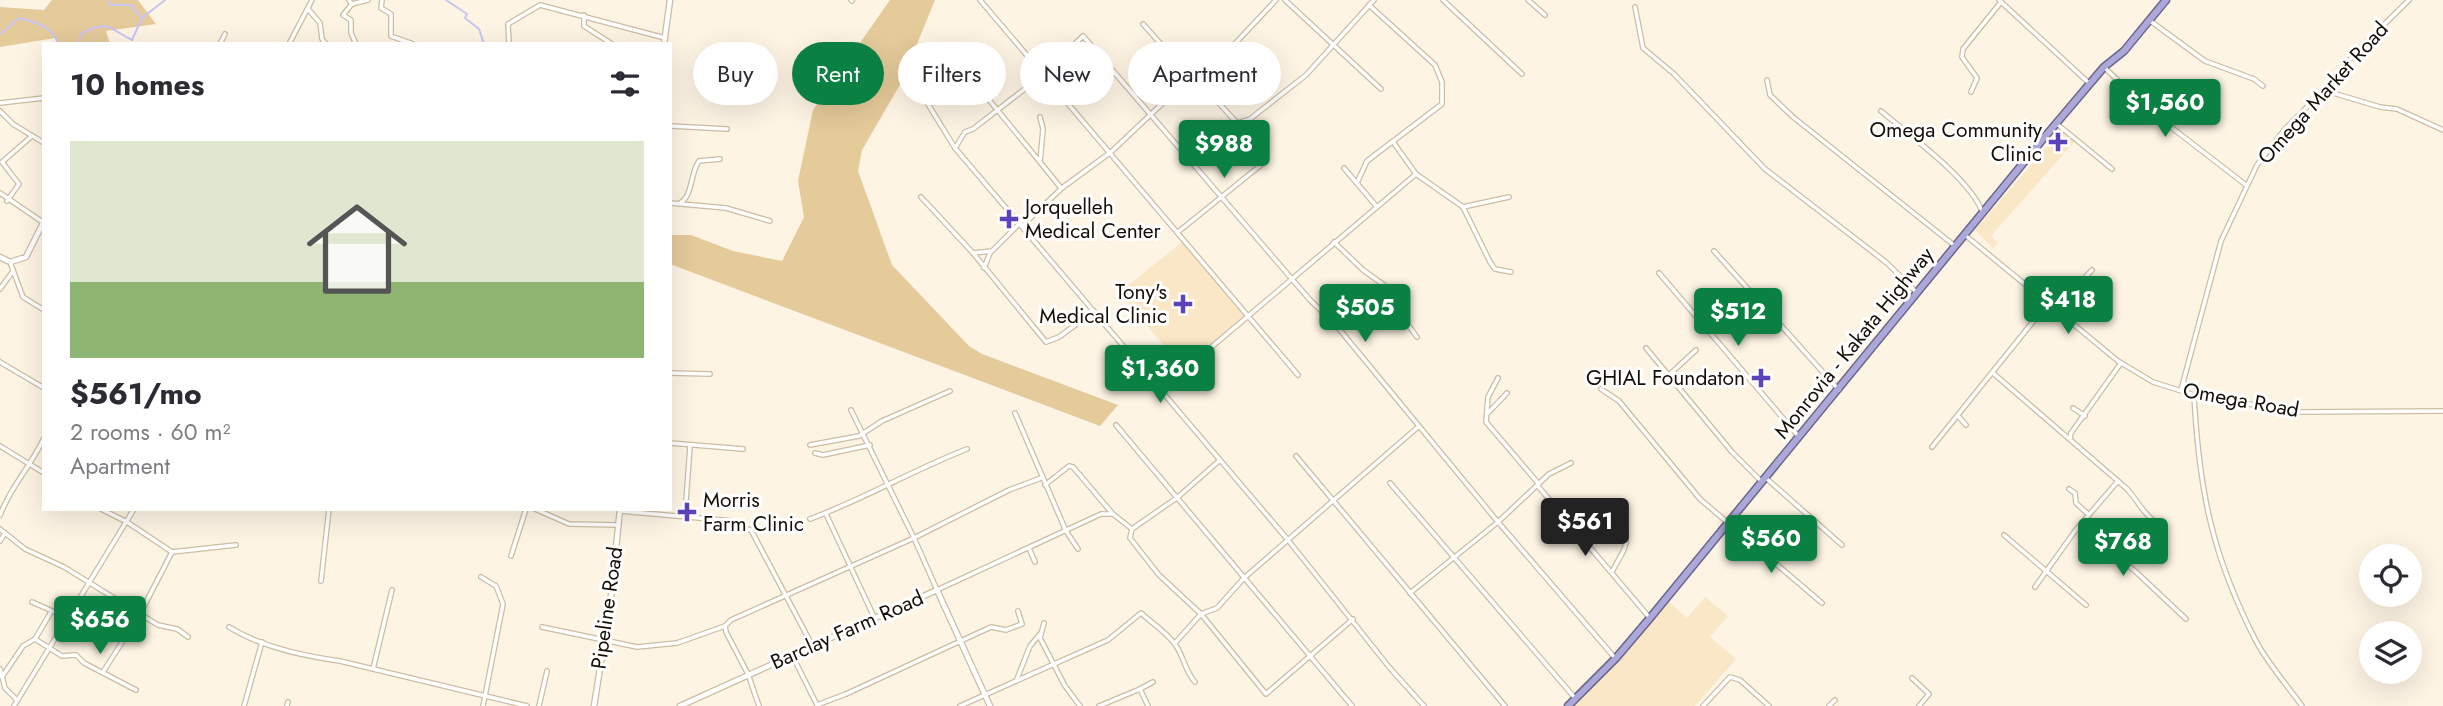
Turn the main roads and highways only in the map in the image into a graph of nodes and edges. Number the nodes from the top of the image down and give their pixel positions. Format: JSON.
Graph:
{"nodes":[{"id":1,"x":2165,"y":0,"type":"edge"},
{"id":2,"x":1568,"y":706,"type":"edge"}],
"edges":[{"from":1,"to":2,"type":"highway","name":"Monrovia - Kakata Highway"}]}
